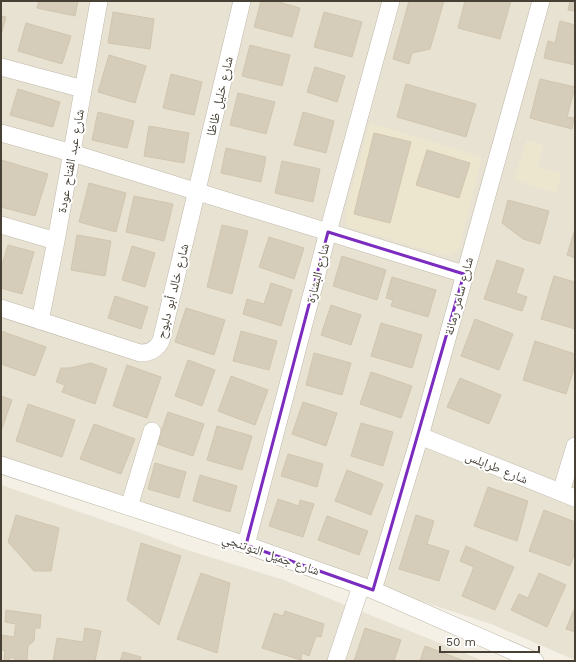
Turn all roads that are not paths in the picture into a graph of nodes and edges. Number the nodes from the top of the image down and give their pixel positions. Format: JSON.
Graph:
{"nodes":[{"id":1,"x":99,"y":1,"type":"edge"},
{"id":2,"x":242,"y":1,"type":"edge"},
{"id":3,"x":391,"y":1,"type":"edge"},
{"id":4,"x":541,"y":1,"type":"edge"},
{"id":5,"x":1,"y":67,"type":"edge"},
{"id":6,"x":84,"y":89,"type":"junction"},
{"id":7,"x":1,"y":133,"type":"edge"},
{"id":8,"x":72,"y":153,"type":"junction"},
{"id":9,"x":196,"y":191,"type":"junction"},
{"id":10,"x":1,"y":225,"type":"edge"},
{"id":11,"x":328,"y":232,"type":"junction"},
{"id":12,"x":56,"y":241,"type":"junction"},
{"id":13,"x":464,"y":274,"type":"junction"},
{"id":14,"x":1,"y":308,"type":"edge"},
{"id":15,"x":40,"y":321,"type":"junction"},
{"id":16,"x":152,"y":431,"type":"dead end"},
{"id":17,"x":420,"y":436,"type":"junction"},
{"id":18,"x":575,"y":446,"type":"edge"},
{"id":19,"x":1,"y":465,"type":"edge"},
{"id":20,"x":568,"y":495,"type":"edge"},
{"id":21,"x":129,"y":507,"type":"junction"},
{"id":22,"x":246,"y":545,"type":"junction"},
{"id":23,"x":367,"y":588,"type":"junction"},
{"id":24,"x":336,"y":661,"type":"edge"},
{"id":25,"x":535,"y":661,"type":"edge"}],
"edges":[{"from":1,"to":6,"type":"street","name":"شارع عبد الفتاح عودة"},
{"from":2,"to":9,"type":"street","name":"شارع خليل ظاظا"},
{"from":3,"to":11,"type":"street","name":"شارع البشارة"},
{"from":4,"to":13,"type":"street","name":"شارع سامر رمانة"},
{"from":5,"to":6,"type":"street"},
{"from":6,"to":8,"type":"street","name":"شارع عبد الفتاح عودة"},
{"from":7,"to":8,"type":"street"},
{"from":8,"to":9,"type":"street"},
{"from":8,"to":12,"type":"street","name":"شارع عبد الفتاح عودة"},
{"from":9,"to":11,"type":"street"},
{"from":9,"to":15,"type":"street","name":"شارع خالد أبو دلبوح"},
{"from":10,"to":12,"type":"street"},
{"from":11,"to":13,"type":"street"},
{"from":11,"to":22,"type":"street","name":"شارع البشارة"},
{"from":12,"to":15,"type":"street","name":"شارع عبد الفتاح عودة"},
{"from":13,"to":17,"type":"street","name":"شارع سامر رمانة"},
{"from":14,"to":15,"type":"street","name":"شارع خالد أبو دلبوح"},
{"from":16,"to":21,"type":"street"},
{"from":17,"to":20,"type":"street","name":"شارع طرابلس"},
{"from":17,"to":23,"type":"street","name":"شارع سامر رمانة"},
{"from":18,"to":20,"type":"street"},
{"from":19,"to":21,"type":"street","name":"شارع جميل التوتنجي"},
{"from":21,"to":22,"type":"street","name":"شارع جميل التوتنجي"},
{"from":22,"to":23,"type":"street","name":"شارع جميل التوتنجي"},
{"from":23,"to":24,"type":"street","name":"شارع سامر رمانة"},
{"from":23,"to":25,"type":"street","name":"شارع جميل التوتنجي"}]}
